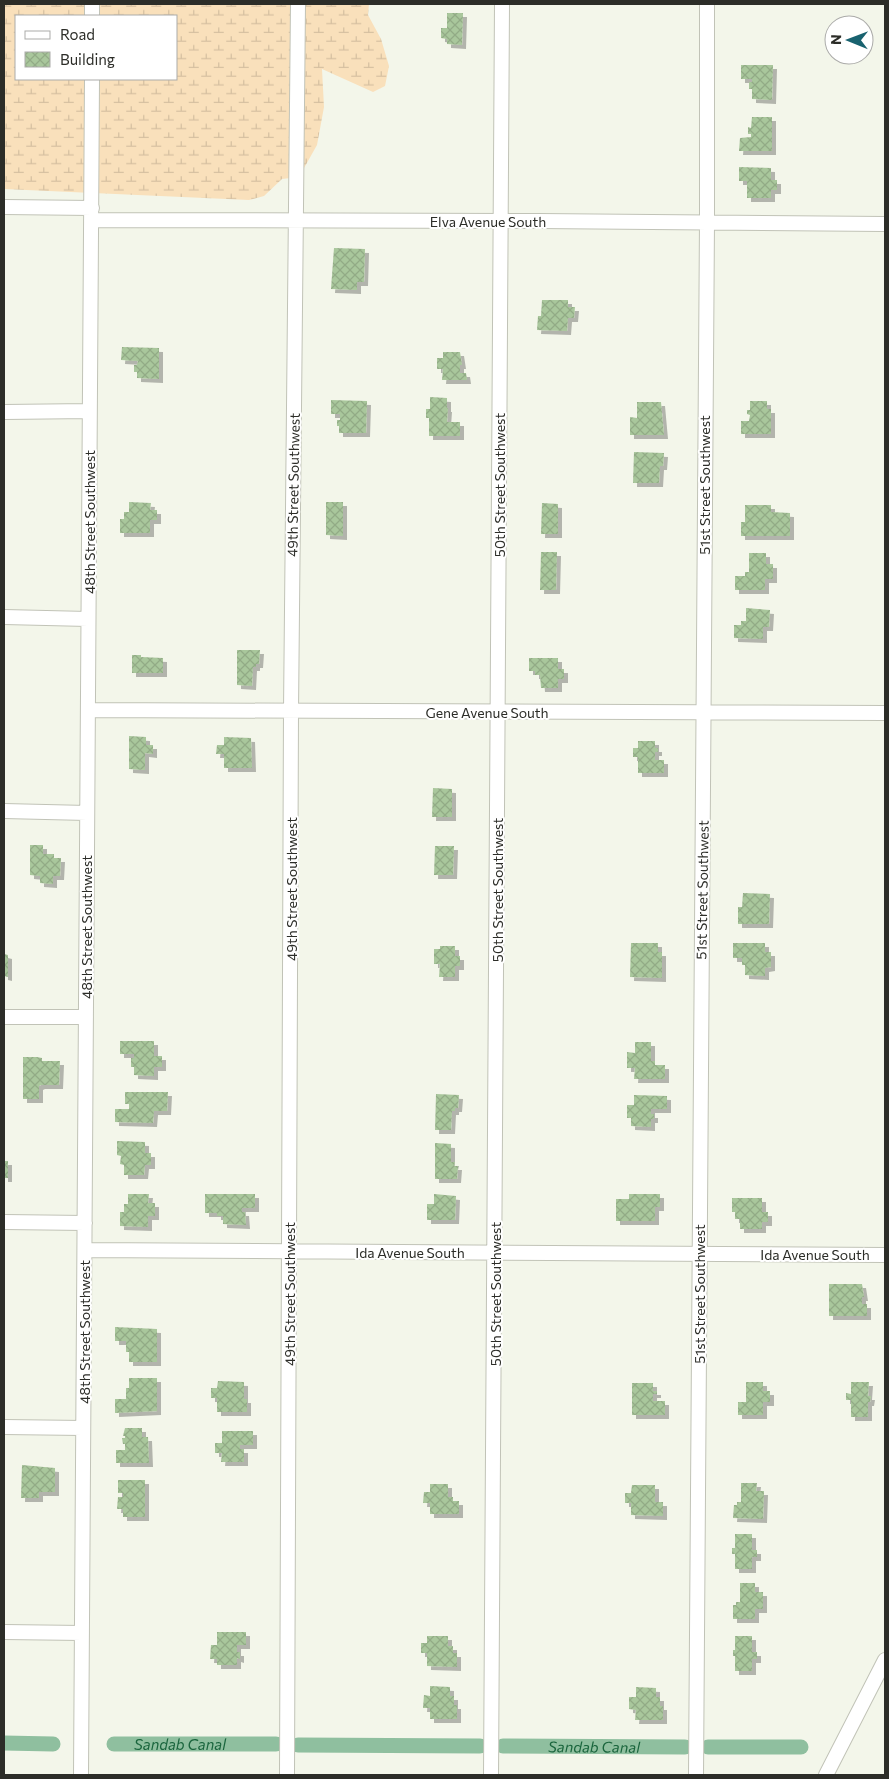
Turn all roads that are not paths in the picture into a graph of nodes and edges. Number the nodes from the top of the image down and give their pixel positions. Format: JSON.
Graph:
{"nodes":[{"id":1,"x":298,"y":4,"type":"edge"},
{"id":2,"x":502,"y":4,"type":"edge"},
{"id":3,"x":707,"y":4,"type":"edge"},
{"id":4,"x":92,"y":80,"type":"edge"},
{"id":5,"x":4,"y":207,"type":"edge"},
{"id":6,"x":91,"y":214,"type":"junction"},
{"id":7,"x":296,"y":220,"type":"junction"},
{"id":8,"x":501,"y":222,"type":"junction"},
{"id":9,"x":707,"y":222,"type":"junction"},
{"id":10,"x":885,"y":224,"type":"edge"},
{"id":11,"x":90,"y":411,"type":"junction"},
{"id":12,"x":4,"y":412,"type":"edge"},
{"id":13,"x":4,"y":617,"type":"edge"},
{"id":14,"x":88,"y":619,"type":"junction"},
{"id":15,"x":88,"y":710,"type":"junction"},
{"id":16,"x":291,"y":711,"type":"junction"},
{"id":17,"x":498,"y":712,"type":"junction"},
{"id":18,"x":704,"y":713,"type":"junction"},
{"id":19,"x":885,"y":714,"type":"edge"},
{"id":20,"x":4,"y":811,"type":"edge"},
{"id":21,"x":87,"y":813,"type":"junction"},
{"id":22,"x":4,"y":1017,"type":"edge"},
{"id":23,"x":86,"y":1017,"type":"junction"},
{"id":24,"x":4,"y":1222,"type":"edge"},
{"id":25,"x":84,"y":1223,"type":"junction"},
{"id":26,"x":84,"y":1250,"type":"junction"},
{"id":27,"x":289,"y":1252,"type":"junction"},
{"id":28,"x":495,"y":1252,"type":"junction"},
{"id":29,"x":699,"y":1253,"type":"junction"},
{"id":30,"x":885,"y":1255,"type":"edge"},
{"id":31,"x":4,"y":1427,"type":"edge"},
{"id":32,"x":84,"y":1428,"type":"junction"},
{"id":33,"x":4,"y":1632,"type":"edge"},
{"id":34,"x":82,"y":1633,"type":"junction"},
{"id":35,"x":885,"y":1660,"type":"edge"},
{"id":36,"x":81,"y":1775,"type":"edge"},
{"id":37,"x":287,"y":1775,"type":"edge"},
{"id":38,"x":491,"y":1775,"type":"edge"},
{"id":39,"x":696,"y":1775,"type":"edge"},
{"id":40,"x":826,"y":1775,"type":"edge"}],
"edges":[{"from":1,"to":7,"type":"street","name":"49th Street Southwest"},
{"from":2,"to":8,"type":"street","name":"50th Street Southwest"},
{"from":3,"to":9,"type":"street","name":"51st Street Southwest"},
{"from":4,"to":6,"type":"street","name":"48th Street Southwest"},
{"from":5,"to":6,"type":"street","name":"Elva Avenue South"},
{"from":6,"to":7,"type":"street","name":"Elva Avenue South"},
{"from":6,"to":11,"type":"street","name":"48th Street Southwest"},
{"from":7,"to":8,"type":"street","name":"Elva Avenue South"},
{"from":7,"to":16,"type":"street","name":"49th Street Southwest"},
{"from":8,"to":9,"type":"street","name":"Elva Avenue South"},
{"from":8,"to":17,"type":"street","name":"50th Street Southwest"},
{"from":9,"to":10,"type":"street","name":"Elva Avenue South"},
{"from":9,"to":18,"type":"street","name":"51st Street Southwest"},
{"from":11,"to":12,"type":"street"},
{"from":11,"to":14,"type":"street","name":"48th Street Southwest"},
{"from":13,"to":14,"type":"street"},
{"from":14,"to":15,"type":"street","name":"48th Street Southwest"},
{"from":15,"to":16,"type":"street","name":"Gene Avenue South"},
{"from":15,"to":21,"type":"street","name":"48th Street Southwest"},
{"from":16,"to":17,"type":"street","name":"Gene Avenue South"},
{"from":16,"to":27,"type":"street","name":"49th Street Southwest"},
{"from":17,"to":18,"type":"street","name":"Gene Avenue South"},
{"from":17,"to":28,"type":"street","name":"50th Street Southwest"},
{"from":18,"to":19,"type":"street","name":"Gene Avenue South"},
{"from":18,"to":29,"type":"street","name":"51st Street Southwest"},
{"from":20,"to":21,"type":"street"},
{"from":21,"to":23,"type":"street","name":"48th Street Southwest"},
{"from":22,"to":23,"type":"street"},
{"from":23,"to":25,"type":"street","name":"48th Street Southwest"},
{"from":24,"to":25,"type":"street"},
{"from":25,"to":26,"type":"street","name":"48th Street Southwest"},
{"from":26,"to":27,"type":"street","name":"Ida Avenue South"},
{"from":26,"to":32,"type":"street","name":"48th Street Southwest"},
{"from":27,"to":28,"type":"street","name":"Ida Avenue South"},
{"from":27,"to":37,"type":"street","name":"49th Street Southwest"},
{"from":28,"to":29,"type":"street","name":"Ida Avenue South"},
{"from":28,"to":38,"type":"street","name":"50th Street Southwest"},
{"from":29,"to":30,"type":"street","name":"Ida Avenue South"},
{"from":29,"to":39,"type":"street","name":"51st Street Southwest"},
{"from":31,"to":32,"type":"street"},
{"from":32,"to":34,"type":"street","name":"48th Street Southwest"},
{"from":33,"to":34,"type":"street"},
{"from":34,"to":36,"type":"street","name":"48th Street Southwest"},
{"from":35,"to":40,"type":"street"}]}
